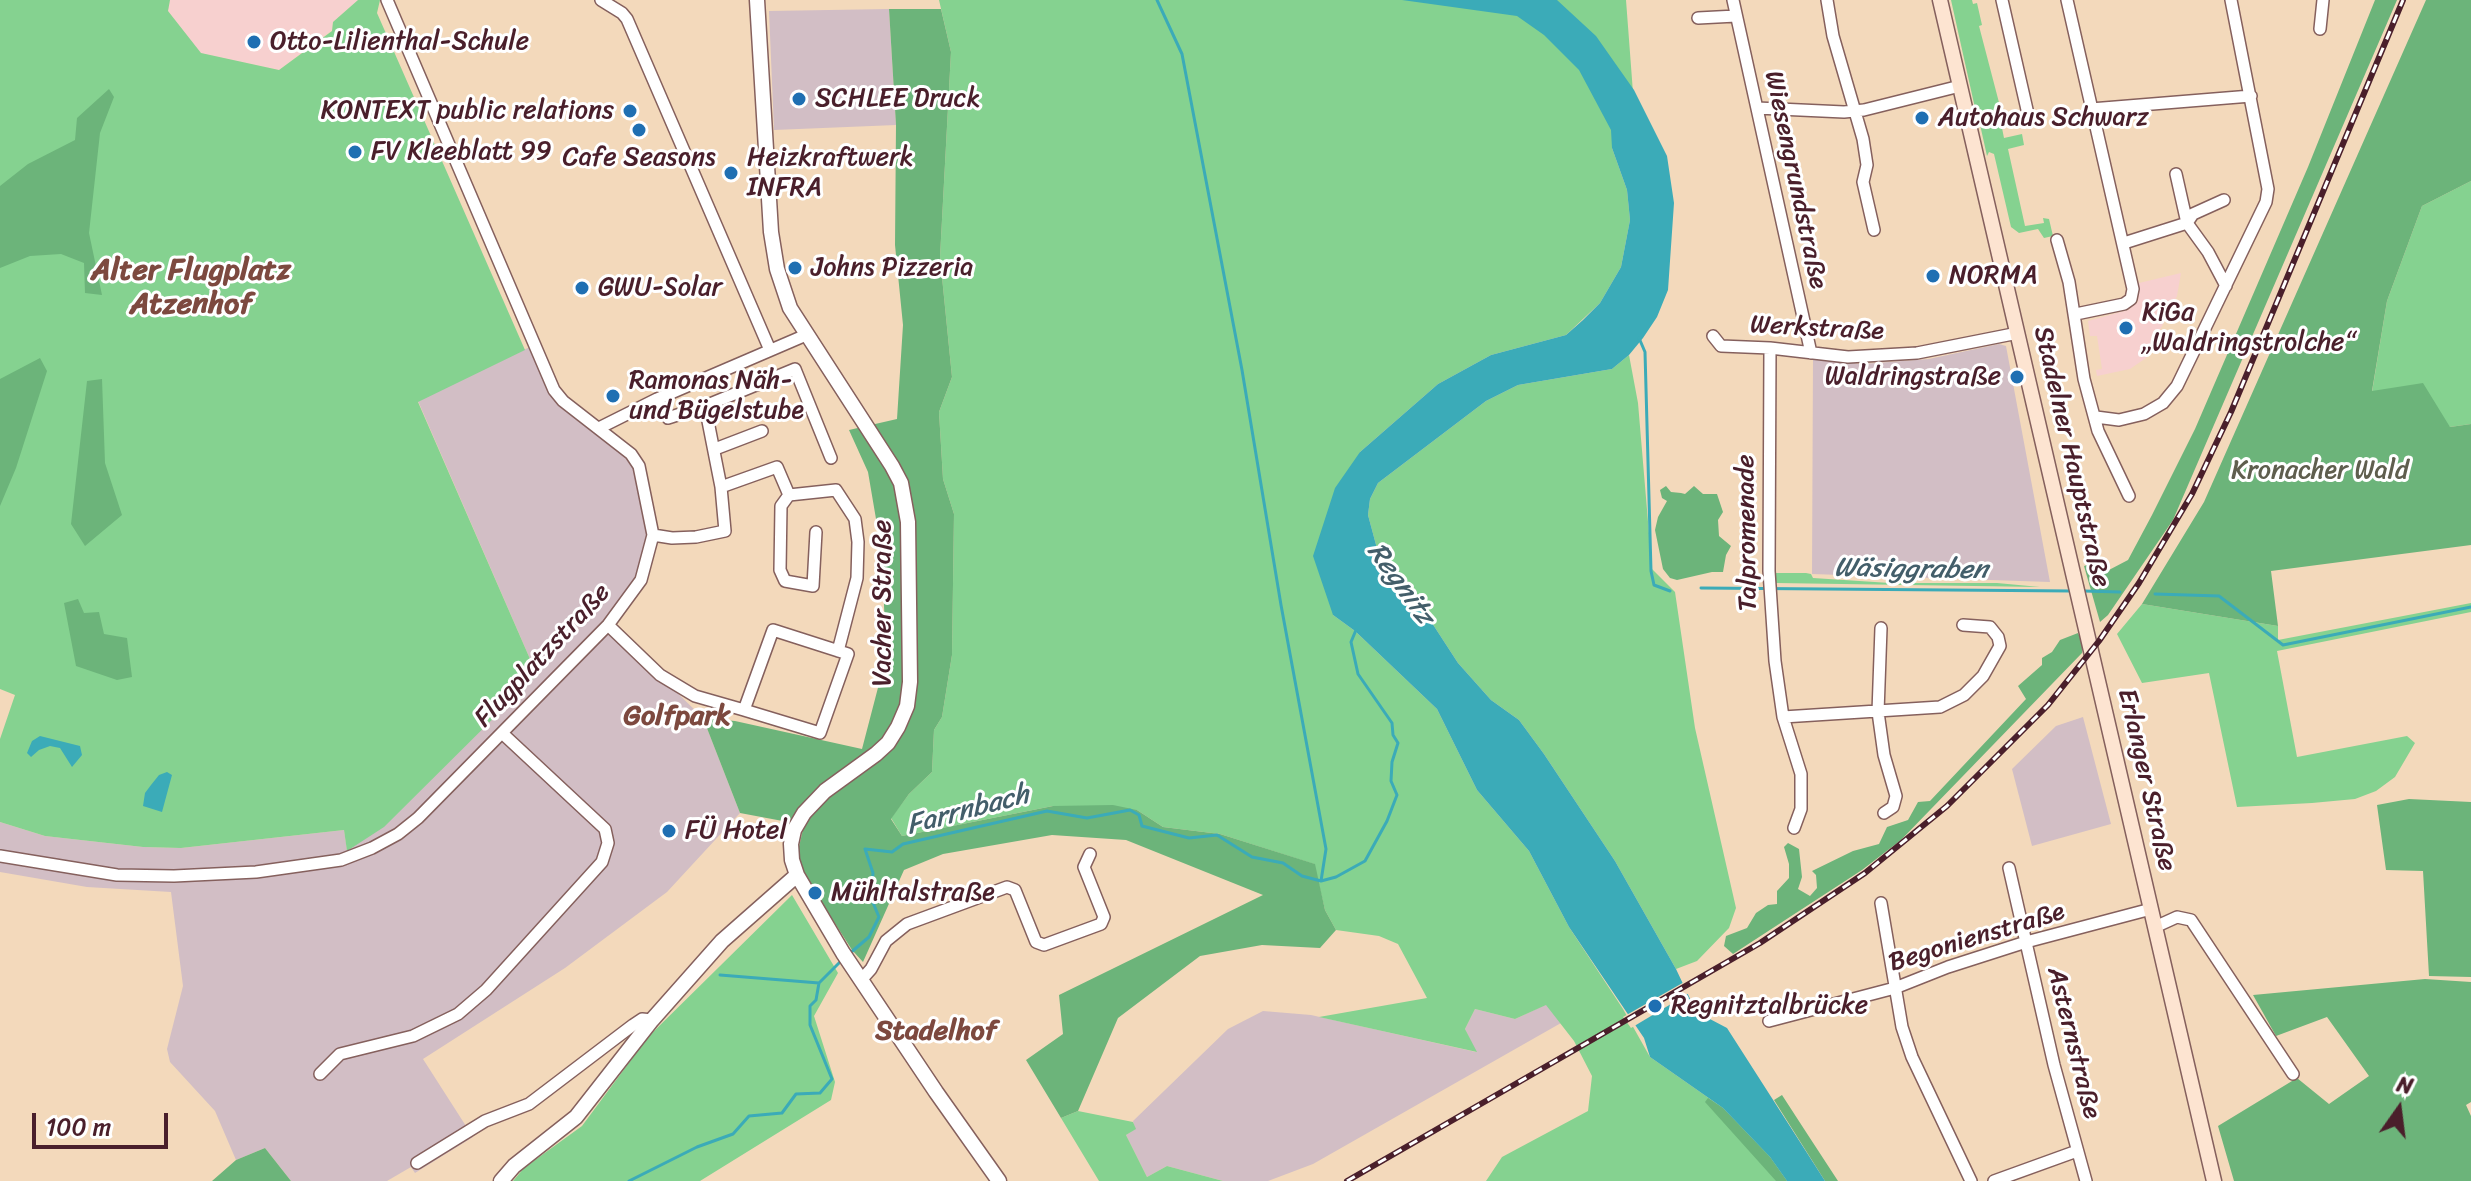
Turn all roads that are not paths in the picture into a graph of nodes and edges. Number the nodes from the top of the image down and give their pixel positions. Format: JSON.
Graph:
{"nodes":[{"id":1,"x":387,"y":0,"type":"edge"},
{"id":2,"x":601,"y":0,"type":"edge"},
{"id":3,"x":757,"y":0,"type":"edge"},
{"id":4,"x":1733,"y":0,"type":"edge"},
{"id":5,"x":1827,"y":0,"type":"edge"},
{"id":6,"x":1940,"y":0,"type":"edge"},
{"id":7,"x":2002,"y":0,"type":"edge"},
{"id":8,"x":2067,"y":0,"type":"edge"},
{"id":9,"x":2231,"y":0,"type":"edge"},
{"id":10,"x":2323,"y":0,"type":"edge"},
{"id":11,"x":1736,"y":16,"type":"junction"},
{"id":12,"x":1698,"y":18,"type":"dead end"},
{"id":13,"x":2320,"y":29,"type":"dead end"},
{"id":14,"x":1960,"y":86,"type":"junction"},
{"id":15,"x":2251,"y":96,"type":"junction"},
{"id":16,"x":1757,"y":108,"type":"junction"},
{"id":17,"x":2091,"y":109,"type":"junction"},
{"id":18,"x":1854,"y":111,"type":"junction"},
{"id":19,"x":2028,"y":114,"type":"dead end"},
{"id":20,"x":2176,"y":174,"type":"dead end"},
{"id":21,"x":2224,"y":200,"type":"dead end"},
{"id":22,"x":2187,"y":223,"type":"junction"},
{"id":23,"x":1874,"y":230,"type":"dead end"},
{"id":24,"x":2057,"y":240,"type":"dead end"},
{"id":25,"x":2124,"y":243,"type":"junction"},
{"id":26,"x":2226,"y":286,"type":"junction"},
{"id":27,"x":2076,"y":314,"type":"junction"},
{"id":28,"x":2018,"y":333,"type":"junction"},
{"id":29,"x":806,"y":335,"type":"junction"},
{"id":30,"x":1713,"y":336,"type":"dead end"},
{"id":31,"x":1770,"y":348,"type":"junction"},
{"id":32,"x":770,"y":350,"type":"junction"},
{"id":33,"x":1811,"y":353,"type":"junction"},
{"id":34,"x":657,"y":399,"type":"junction"},
{"id":35,"x":705,"y":406,"type":"junction"},
{"id":36,"x":2096,"y":417,"type":"junction"},
{"id":37,"x":599,"y":428,"type":"junction"},
{"id":38,"x":762,"y":431,"type":"dead end"},
{"id":39,"x":715,"y":449,"type":"junction"},
{"id":40,"x":831,"y":458,"type":"dead end"},
{"id":41,"x":721,"y":487,"type":"junction"},
{"id":42,"x":789,"y":495,"type":"junction"},
{"id":43,"x":2129,"y":496,"type":"dead end"},
{"id":44,"x":816,"y":532,"type":"dead end"},
{"id":45,"x":653,"y":535,"type":"junction"},
{"id":46,"x":608,"y":625,"type":"junction"},
{"id":47,"x":1963,"y":625,"type":"dead end"},
{"id":48,"x":1881,"y":628,"type":"dead end"},
{"id":49,"x":2089,"y":645,"type":"joint"},
{"id":50,"x":838,"y":651,"type":"junction"},
{"id":51,"x":744,"y":710,"type":"junction"},
{"id":52,"x":1878,"y":712,"type":"junction"},
{"id":53,"x":1783,"y":717,"type":"junction"},
{"id":54,"x":502,"y":733,"type":"junction"},
{"id":55,"x":1884,"y":813,"type":"dead end"},
{"id":56,"x":1794,"y":828,"type":"dead end"},
{"id":57,"x":1090,"y":854,"type":"dead end"},
{"id":58,"x":0,"y":856,"type":"edge"},
{"id":59,"x":2009,"y":868,"type":"dead end"},
{"id":60,"x":797,"y":875,"type":"junction"},
{"id":61,"x":1881,"y":903,"type":"dead end"},
{"id":62,"x":2151,"y":909,"type":"junction"},
{"id":63,"x":2155,"y":927,"type":"junction"},
{"id":64,"x":2026,"y":942,"type":"junction"},
{"id":65,"x":862,"y":979,"type":"junction"},
{"id":66,"x":1895,"y":988,"type":"junction"},
{"id":67,"x":652,"y":1020,"type":"junction"},
{"id":68,"x":1769,"y":1021,"type":"dead end"},
{"id":69,"x":320,"y":1074,"type":"dead end"},
{"id":70,"x":2293,"y":1074,"type":"dead end"},
{"id":71,"x":2077,"y":1151,"type":"junction"},
{"id":72,"x":417,"y":1163,"type":"dead end"},
{"id":73,"x":501,"y":1181,"type":"edge"},
{"id":74,"x":999,"y":1181,"type":"edge"},
{"id":75,"x":1971,"y":1181,"type":"edge"},
{"id":76,"x":1994,"y":1181,"type":"edge"},
{"id":77,"x":2086,"y":1181,"type":"edge"},
{"id":78,"x":2214,"y":1181,"type":"edge"}],
"edges":[{"from":1,"to":37,"type":"street","name":"Flugplatzstraße"},
{"from":2,"to":32,"type":"street"},
{"from":3,"to":29,"type":"street","name":"Vacher Straße"},
{"from":4,"to":11,"type":"street","name":"Wiesengrundstraße"},
{"from":5,"to":18,"type":"street"},
{"from":6,"to":14,"type":"main road","name":"Stadelner Hauptstraße"},
{"from":7,"to":19,"type":"street"},
{"from":8,"to":17,"type":"street"},
{"from":9,"to":15,"type":"street"},
{"from":10,"to":13,"type":"street"},
{"from":11,"to":12,"type":"street"},
{"from":11,"to":16,"type":"street","name":"Wiesengrundstraße"},
{"from":14,"to":18,"type":"street"},
{"from":14,"to":28,"type":"main road","name":"Stadelner Hauptstraße"},
{"from":15,"to":17,"type":"street"},
{"from":15,"to":26,"type":"street"},
{"from":16,"to":18,"type":"street"},
{"from":16,"to":33,"type":"street","name":"Wiesengrundstraße"},
{"from":17,"to":25,"type":"street"},
{"from":18,"to":23,"type":"street"},
{"from":20,"to":22,"type":"street"},
{"from":21,"to":22,"type":"street"},
{"from":22,"to":25,"type":"street"},
{"from":22,"to":26,"type":"street"},
{"from":24,"to":27,"type":"street"},
{"from":25,"to":27,"type":"street"},
{"from":26,"to":36,"type":"street"},
{"from":27,"to":36,"type":"street"},
{"from":28,"to":33,"type":"street","name":"Werkstraße"},
{"from":28,"to":49,"type":"main road","name":"Stadelner Hauptstraße"},
{"from":29,"to":32,"type":"street"},
{"from":29,"to":60,"type":"street","name":"Vacher Straße"},
{"from":30,"to":31,"type":"street","name":"Werkstraße"},
{"from":31,"to":33,"type":"street","name":"Werkstraße"},
{"from":31,"to":53,"type":"street","name":"Talpromenade"},
{"from":32,"to":34,"type":"street"},
{"from":34,"to":35,"type":"street"},
{"from":34,"to":37,"type":"street"},
{"from":35,"to":39,"type":"street"},
{"from":35,"to":40,"type":"street"},
{"from":36,"to":43,"type":"street"},
{"from":37,"to":45,"type":"street","name":"Flugplatzstraße"},
{"from":38,"to":39,"type":"street"},
{"from":39,"to":41,"type":"street"},
{"from":41,"to":42,"type":"street"},
{"from":41,"to":45,"type":"street"},
{"from":42,"to":44,"type":"street"},
{"from":42,"to":50,"type":"street"},
{"from":45,"to":46,"type":"street","name":"Flugplatzstraße"},
{"from":46,"to":51,"type":"street"},
{"from":46,"to":54,"type":"street","name":"Flugplatzstraße"},
{"from":47,"to":52,"type":"street"},
{"from":48,"to":52,"type":"street"},
{"from":49,"to":62,"type":"main road","name":"Erlanger Straße"},
{"from":50,"to":51,"type":"street"},
{"from":50,"to":51,"type":"street"},
{"from":52,"to":53,"type":"street"},
{"from":52,"to":55,"type":"street"},
{"from":53,"to":56,"type":"street","name":"Talpromenade"},
{"from":54,"to":58,"type":"street","name":"Flugplatzstraße"},
{"from":54,"to":69,"type":"street"},
{"from":57,"to":65,"type":"street"},
{"from":59,"to":64,"type":"street","name":"Asternstraße"},
{"from":60,"to":65,"type":"street","name":"Vacher Straße"},
{"from":60,"to":67,"type":"street"},
{"from":61,"to":66,"type":"street"},
{"from":62,"to":63,"type":"main road","name":"Erlanger Straße"},
{"from":62,"to":64,"type":"street","name":"Begonienstraße"},
{"from":63,"to":70,"type":"street"},
{"from":63,"to":78,"type":"main road","name":"Erlanger Straße"},
{"from":64,"to":66,"type":"street","name":"Begonienstraße"},
{"from":64,"to":71,"type":"street","name":"Asternstraße"},
{"from":65,"to":74,"type":"street","name":"Vacher Straße"},
{"from":66,"to":68,"type":"street","name":"Begonienstraße"},
{"from":66,"to":75,"type":"street"},
{"from":67,"to":72,"type":"street"},
{"from":67,"to":73,"type":"street"},
{"from":71,"to":76,"type":"street"},
{"from":71,"to":77,"type":"street","name":"Asternstraße"}]}
